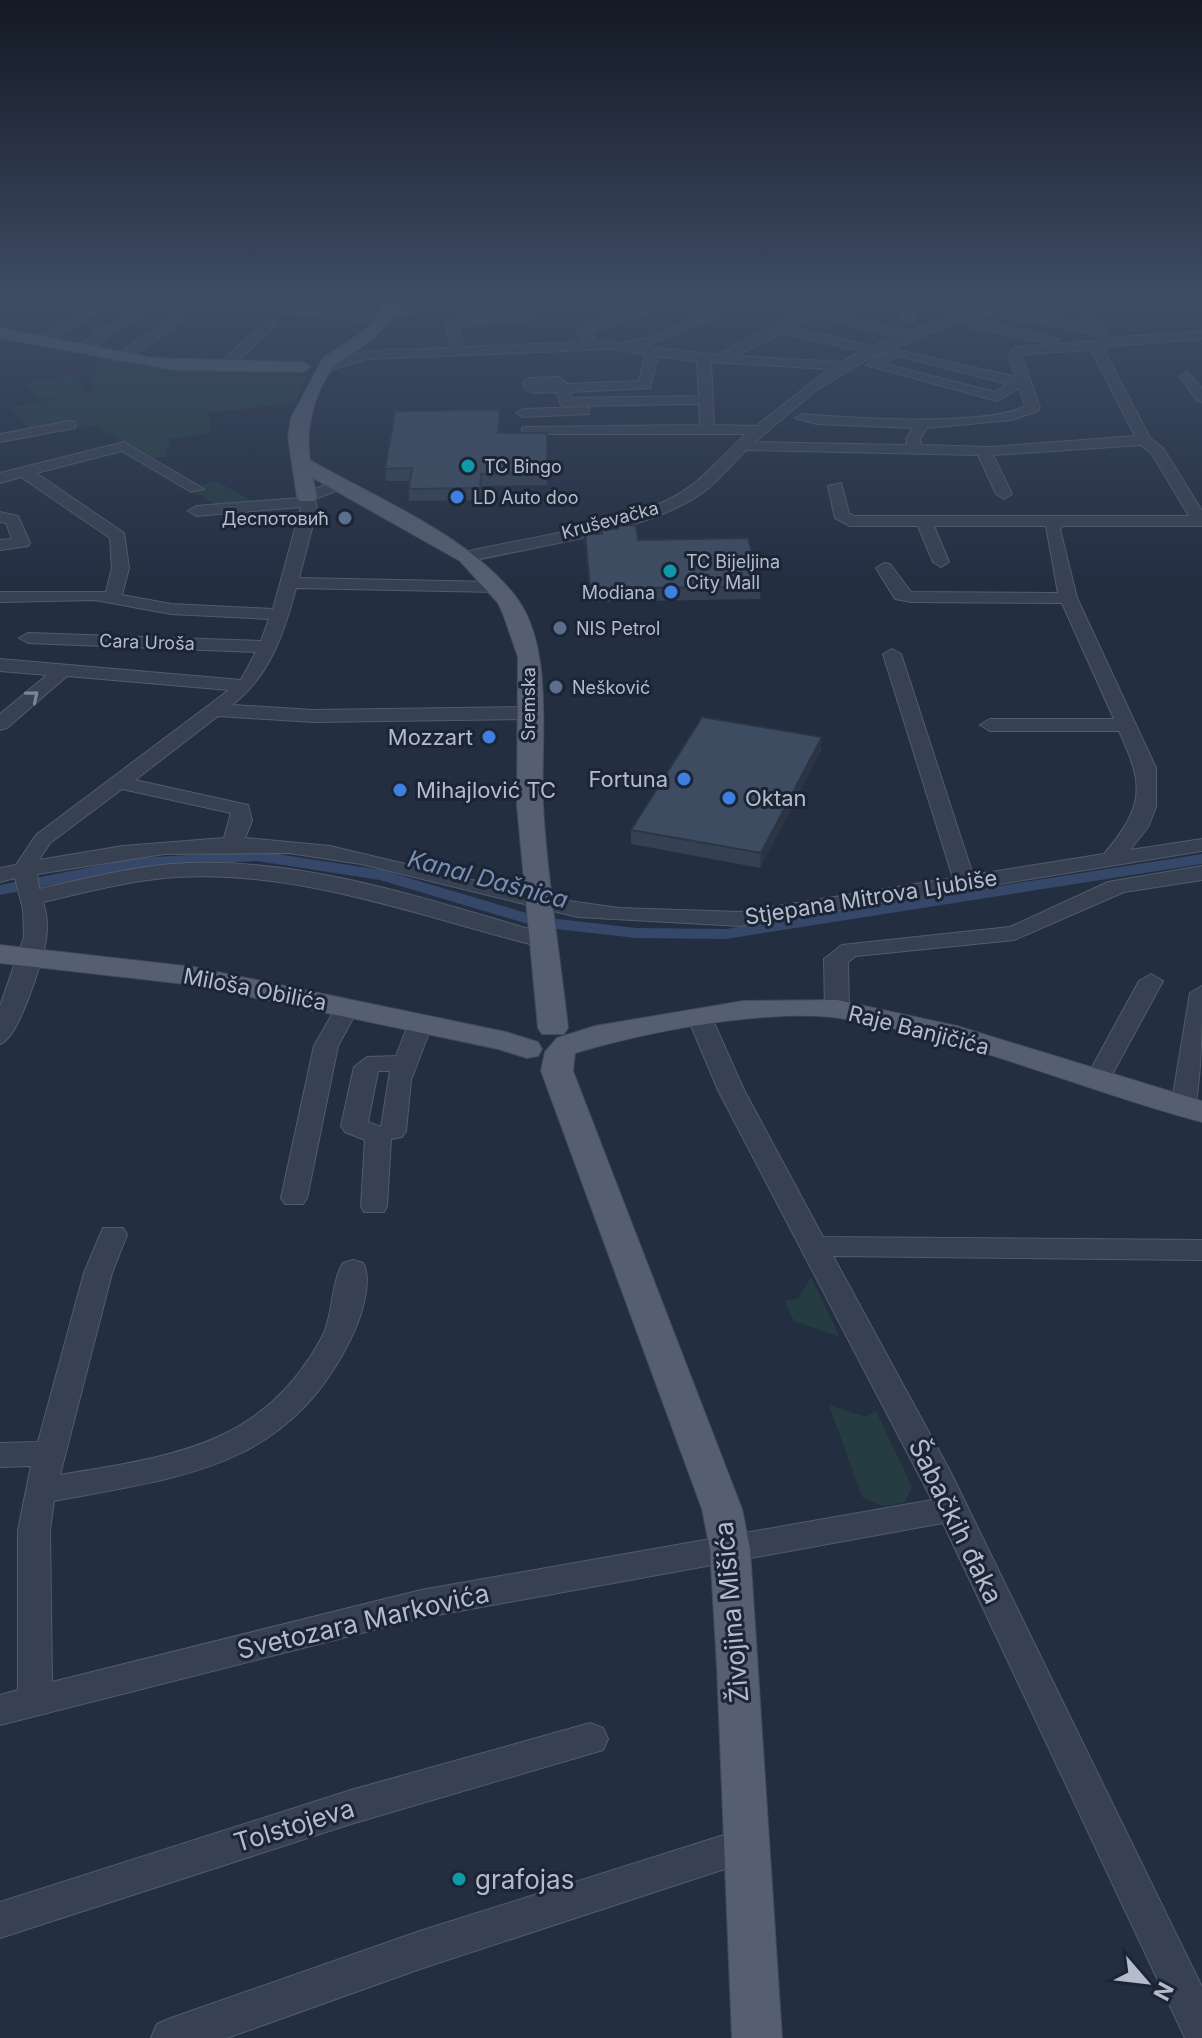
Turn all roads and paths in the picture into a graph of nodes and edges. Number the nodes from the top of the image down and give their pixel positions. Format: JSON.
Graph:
{"nodes":[{"id":1,"x":311,"y":395,"type":"edge"},
{"id":2,"x":563,"y":395,"type":"edge"},
{"id":3,"x":706,"y":395,"type":"edge"},
{"id":4,"x":801,"y":395,"type":"edge"},
{"id":5,"x":1029,"y":395,"type":"edge"},
{"id":6,"x":1121,"y":395,"type":"edge"},
{"id":7,"x":705,"y":404,"type":"junction"},
{"id":8,"x":629,"y":410,"type":"junction"},
{"id":9,"x":523,"y":413,"type":"dead end"},
{"id":10,"x":802,"y":418,"type":"dead end"},
{"id":11,"x":70,"y":425,"type":"dead end"},
{"id":12,"x":922,"y":425,"type":"junction"},
{"id":13,"x":707,"y":429,"type":"junction"},
{"id":14,"x":761,"y":430,"type":"junction"},
{"id":15,"x":527,"y":431,"type":"edge"},
{"id":16,"x":633,"y":431,"type":"junction"},
{"id":17,"x":0,"y":438,"type":"edge"},
{"id":18,"x":1144,"y":440,"type":"junction"},
{"id":19,"x":744,"y":446,"type":"junction"},
{"id":20,"x":915,"y":451,"type":"junction"},
{"id":21,"x":984,"y":451,"type":"junction"},
{"id":22,"x":303,"y":464,"type":"junction"},
{"id":23,"x":24,"y":472,"type":"junction"},
{"id":24,"x":0,"y":478,"type":"edge"},
{"id":25,"x":336,"y":486,"type":"junction"},
{"id":26,"x":836,"y":486,"type":"dead end"},
{"id":27,"x":196,"y":489,"type":"dead end"},
{"id":28,"x":1004,"y":494,"type":"dead end"},
{"id":29,"x":307,"y":500,"type":"junction"},
{"id":30,"x":196,"y":511,"type":"dead end"},
{"id":31,"x":0,"y":517,"type":"edge"},
{"id":32,"x":924,"y":520,"type":"junction"},
{"id":33,"x":1201,"y":521,"type":"edge"},
{"id":34,"x":1056,"y":524,"type":"junction"},
{"id":35,"x":0,"y":545,"type":"edge"},
{"id":36,"x":467,"y":557,"type":"junction"},
{"id":37,"x":941,"y":562,"type":"dead end"},
{"id":38,"x":884,"y":568,"type":"dead end"},
{"id":39,"x":287,"y":583,"type":"junction"},
{"id":40,"x":496,"y":587,"type":"junction"},
{"id":41,"x":0,"y":597,"type":"edge"},
{"id":42,"x":111,"y":597,"type":"junction"},
{"id":43,"x":1068,"y":598,"type":"junction"},
{"id":44,"x":277,"y":614,"type":"junction"},
{"id":45,"x":28,"y":638,"type":"dead end"},
{"id":46,"x":267,"y":647,"type":"junction"},
{"id":47,"x":892,"y":654,"type":"dead end"},
{"id":48,"x":0,"y":665,"type":"edge"},
{"id":49,"x":66,"y":668,"type":"junction"},
{"id":50,"x":246,"y":686,"type":"junction"},
{"id":51,"x":464,"y":693,"type":"dead end"},
{"id":52,"x":216,"y":710,"type":"junction"},
{"id":53,"x":528,"y":713,"type":"junction"},
{"id":54,"x":461,"y":715,"type":"junction"},
{"id":55,"x":0,"y":724,"type":"edge"},
{"id":56,"x":990,"y":725,"type":"dead end"},
{"id":57,"x":1125,"y":725,"type":"junction"},
{"id":58,"x":118,"y":782,"type":"junction"},
{"id":59,"x":232,"y":845,"type":"junction"},
{"id":60,"x":1202,"y":845,"type":"edge"},
{"id":61,"x":25,"y":871,"type":"junction"},
{"id":62,"x":1202,"y":873,"type":"edge"},
{"id":63,"x":1113,"y":874,"type":"junction"},
{"id":64,"x":0,"y":875,"type":"edge"},
{"id":65,"x":965,"y":883,"type":"junction"},
{"id":66,"x":31,"y":897,"type":"junction"},
{"id":67,"x":539,"y":901,"type":"junction"},
{"id":68,"x":541,"y":936,"type":"junction"},
{"id":69,"x":15,"y":955,"type":"edge"},
{"id":70,"x":1151,"y":981,"type":"dead end"},
{"id":71,"x":1202,"y":993,"type":"edge"},
{"id":72,"x":347,"y":1007,"type":"junction"},
{"id":73,"x":837,"y":1009,"type":"junction"},
{"id":74,"x":699,"y":1016,"type":"junction"},
{"id":75,"x":420,"y":1025,"type":"junction"},
{"id":76,"x":0,"y":1037,"type":"edge"},
{"id":77,"x":548,"y":1040,"type":"junction"},
{"id":78,"x":404,"y":1064,"type":"junction"},
{"id":79,"x":1097,"y":1080,"type":"junction"},
{"id":80,"x":1193,"y":1110,"type":"edge"},
{"id":81,"x":393,"y":1131,"type":"dead end"},
{"id":82,"x":294,"y":1198,"type":"dead end"},
{"id":83,"x":374,"y":1206,"type":"dead end"},
{"id":84,"x":113,"y":1235,"type":"dead end"},
{"id":85,"x":815,"y":1246,"type":"junction"},
{"id":86,"x":1202,"y":1250,"type":"edge"},
{"id":87,"x":353,"y":1270,"type":"dead end"},
{"id":88,"x":48,"y":1454,"type":"junction"},
{"id":89,"x":0,"y":1455,"type":"edge"},
{"id":90,"x":40,"y":1491,"type":"junction"},
{"id":91,"x":951,"y":1509,"type":"junction"},
{"id":92,"x":730,"y":1549,"type":"junction"},
{"id":93,"x":35,"y":1701,"type":"junction"},
{"id":94,"x":0,"y":1710,"type":"edge"},
{"id":95,"x":590,"y":1739,"type":"dead end"},
{"id":96,"x":746,"y":1845,"type":"junction"},
{"id":97,"x":0,"y":1920,"type":"edge"},
{"id":98,"x":1202,"y":2030,"type":"edge"},
{"id":99,"x":171,"y":2038,"type":"edge"},
{"id":100,"x":757,"y":2038,"type":"edge"}],
"edges":[{"from":1,"to":22,"type":"main road"},
{"from":2,"to":7,"type":"street"},
{"from":3,"to":7,"type":"street"},
{"from":4,"to":14,"type":"street","name":"Kruševačka"},
{"from":5,"to":12,"type":"street"},
{"from":6,"to":18,"type":"street"},
{"from":7,"to":8,"type":"street"},
{"from":7,"to":13,"type":"street"},
{"from":8,"to":9,"type":"street"},
{"from":8,"to":16,"type":"street"},
{"from":10,"to":12,"type":"street"},
{"from":11,"to":17,"type":"street"},
{"from":12,"to":20,"type":"street"},
{"from":13,"to":14,"type":"street"},
{"from":13,"to":16,"type":"street"},
{"from":14,"to":19,"type":"street","name":"Kruševačka"},
{"from":15,"to":16,"type":"street"},
{"from":18,"to":21,"type":"street"},
{"from":18,"to":33,"type":"street"},
{"from":19,"to":20,"type":"street"},
{"from":19,"to":36,"type":"street","name":"Kruševačka"},
{"from":20,"to":21,"type":"street"},
{"from":21,"to":28,"type":"street"},
{"from":22,"to":25,"type":"main road","name":"Sremska"},
{"from":22,"to":29,"type":"main road"},
{"from":23,"to":24,"type":"street"},
{"from":23,"to":27,"type":"street"},
{"from":23,"to":42,"type":"street"},
{"from":25,"to":29,"type":"street"},
{"from":25,"to":36,"type":"main road","name":"Sremska"},
{"from":26,"to":32,"type":"street"},
{"from":29,"to":30,"type":"street"},
{"from":29,"to":39,"type":"street"},
{"from":31,"to":35,"type":"street"},
{"from":32,"to":34,"type":"street"},
{"from":32,"to":37,"type":"street"},
{"from":33,"to":34,"type":"street"},
{"from":34,"to":43,"type":"street"},
{"from":36,"to":40,"type":"main road","name":"Sremska"},
{"from":38,"to":43,"type":"street"},
{"from":39,"to":40,"type":"street"},
{"from":39,"to":44,"type":"street"},
{"from":40,"to":53,"type":"main road","name":"Sremska"},
{"from":41,"to":42,"type":"street"},
{"from":42,"to":44,"type":"street"},
{"from":43,"to":57,"type":"street"},
{"from":44,"to":46,"type":"street"},
{"from":45,"to":46,"type":"street","name":"Cara Uroša"},
{"from":46,"to":50,"type":"street"},
{"from":47,"to":65,"type":"street"},
{"from":48,"to":49,"type":"street"},
{"from":49,"to":50,"type":"street"},
{"from":55,"to":49,"type":"street","one_way":true},
{"from":50,"to":52,"type":"street"},
{"from":51,"to":54,"type":"street"},
{"from":52,"to":54,"type":"street"},
{"from":52,"to":58,"type":"street"},
{"from":53,"to":54,"type":"street"},
{"from":53,"to":67,"type":"main road","name":"Sremska"},
{"from":56,"to":57,"type":"street"},
{"from":57,"to":63,"type":"street"},
{"from":58,"to":59,"type":"street"},
{"from":58,"to":61,"type":"street"},
{"from":59,"to":61,"type":"street","name":"Stjepana Mitrova Ljubiše"},
{"from":59,"to":67,"type":"street","name":"Stjepana Mitrova Ljubiše"},
{"from":60,"to":63,"type":"street","name":"Stjepana Mitrova Ljubiše"},
{"from":61,"to":64,"type":"street","name":"Stjepana Mitrova Ljubiše"},
{"from":61,"to":66,"type":"street"},
{"from":62,"to":63,"type":"street"},
{"from":63,"to":65,"type":"street","name":"Stjepana Mitrova Ljubiše"},
{"from":63,"to":73,"type":"street"},
{"from":65,"to":67,"type":"street","name":"Stjepana Mitrova Ljubiše"},
{"from":66,"to":68,"type":"street"},
{"from":66,"to":69,"type":"street"},
{"from":67,"to":68,"type":"main road","name":"Sremska"},
{"from":68,"to":77,"type":"main road","name":"Sremska"},
{"from":69,"to":72,"type":"main road","name":"Miloša Obilića"},
{"from":69,"to":76,"type":"street"},
{"from":70,"to":79,"type":"street"},
{"from":71,"to":80,"type":"street","name":"Raje Banjičića"},
{"from":72,"to":75,"type":"main road","name":"Miloša Obilića"},
{"from":72,"to":82,"type":"street"},
{"from":73,"to":74,"type":"main road","name":"Raje Banjičića"},
{"from":73,"to":79,"type":"main road","name":"Raje Banjičića"},
{"from":74,"to":77,"type":"main road","name":"Raje Banjičića"},
{"from":74,"to":85,"type":"street","name":"Šabačkih đaka"},
{"from":75,"to":77,"type":"main road","name":"Miloša Obilića"},
{"from":75,"to":78,"type":"street"},
{"from":77,"to":92,"type":"main road","name":"Živojina Mišića"},
{"from":78,"to":81,"type":"street"},
{"from":78,"to":83,"type":"street"},
{"from":79,"to":80,"type":"main road","name":"Raje Banjičića"},
{"from":84,"to":88,"type":"street"},
{"from":85,"to":86,"type":"street"},
{"from":85,"to":91,"type":"street","name":"Šabačkih đaka"},
{"from":87,"to":90,"type":"street"},
{"from":88,"to":89,"type":"street"},
{"from":88,"to":90,"type":"street"},
{"from":90,"to":93,"type":"street"},
{"from":91,"to":92,"type":"street","name":"Svetozara Markovića"},
{"from":91,"to":98,"type":"street","name":"Šabačkih đaka"},
{"from":92,"to":93,"type":"street","name":"Svetozara Markovića"},
{"from":92,"to":96,"type":"main road","name":"Živojina Mišića"},
{"from":93,"to":94,"type":"street","name":"Svetozara Markovića"},
{"from":95,"to":97,"type":"street","name":"Tolstojeva"},
{"from":96,"to":99,"type":"street"},
{"from":96,"to":100,"type":"main road","name":"Živojina Mišića"}]}
